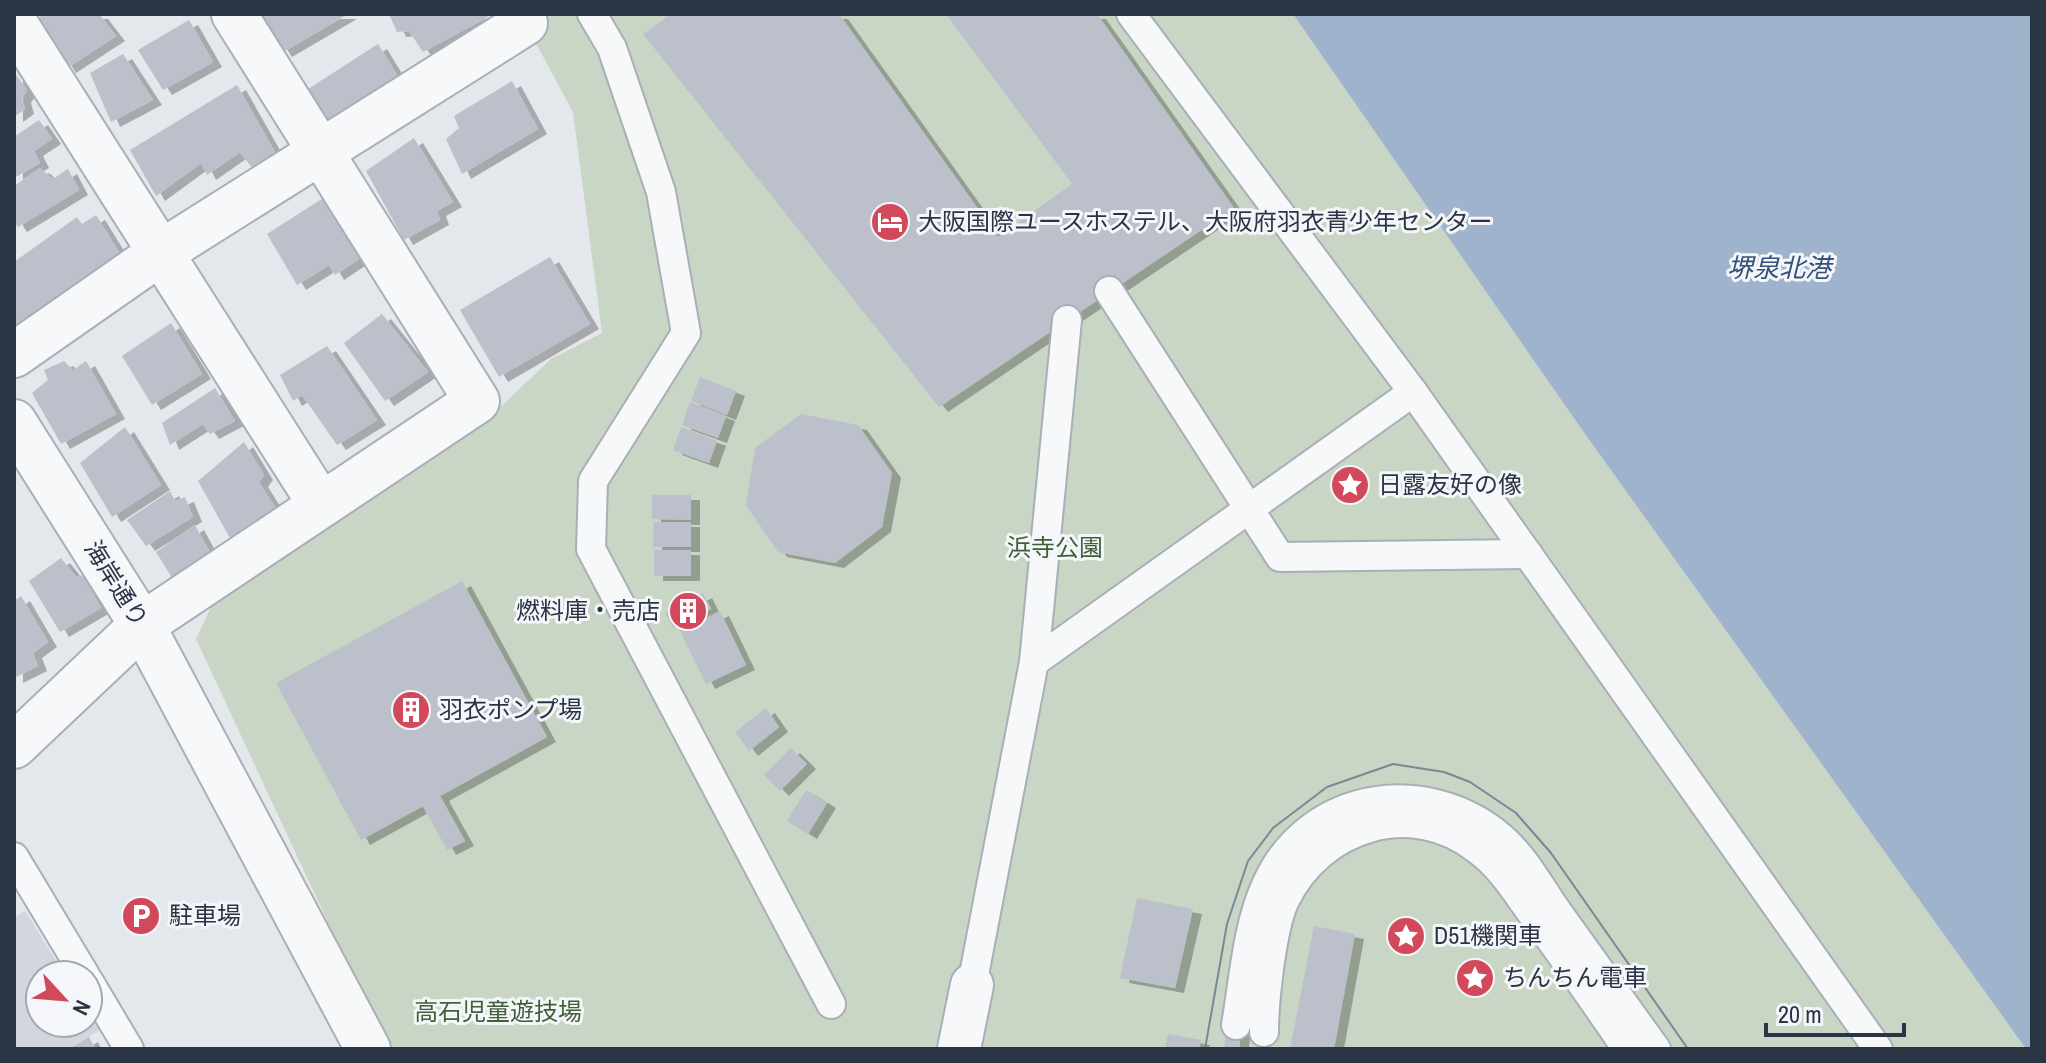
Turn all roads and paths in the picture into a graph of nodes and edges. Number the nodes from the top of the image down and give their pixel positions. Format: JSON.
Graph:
{"nodes":[{"id":1,"x":234,"y":14,"type":"edge"},
{"id":2,"x":592,"y":14,"type":"edge"},
{"id":3,"x":1131,"y":14,"type":"edge"},
{"id":4,"x":14,"y":22,"type":"edge"},
{"id":5,"x":525,"y":23,"type":"dead end"},
{"id":6,"x":321,"y":151,"type":"junction"},
{"id":7,"x":160,"y":253,"type":"junction"},
{"id":8,"x":1109,"y":291,"type":"dead end"},
{"id":9,"x":1067,"y":320,"type":"dead end"},
{"id":10,"x":14,"y":355,"type":"edge"},
{"id":11,"x":1413,"y":392,"type":"junction"},
{"id":12,"x":14,"y":422,"type":"edge"},
{"id":13,"x":321,"y":505,"type":"junction"},
{"id":14,"x":1249,"y":509,"type":"junction"},
{"id":15,"x":1528,"y":554,"type":"junction"},
{"id":16,"x":142,"y":625,"type":"junction"},
{"id":17,"x":1034,"y":662,"type":"junction"},
{"id":18,"x":14,"y":746,"type":"edge"},
{"id":19,"x":14,"y":857,"type":"edge"},
{"id":20,"x":75,"y":959,"type":"edge"},
{"id":21,"x":972,"y":985,"type":"joint"},
{"id":22,"x":831,"y":1004,"type":"dead end"},
{"id":23,"x":104,"y":1008,"type":"edge"},
{"id":24,"x":1236,"y":1025,"type":"dead end"},
{"id":25,"x":1270,"y":1040,"type":"edge"},
{"id":26,"x":129,"y":1049,"type":"edge"},
{"id":27,"x":368,"y":1049,"type":"edge"},
{"id":28,"x":959,"y":1049,"type":"edge"},
{"id":29,"x":1627,"y":1049,"type":"edge"},
{"id":30,"x":1656,"y":1049,"type":"edge"},
{"id":31,"x":1878,"y":1049,"type":"edge"}],
"edges":[{"from":1,"to":6,"type":"street"},
{"from":2,"to":22,"type":"lane"},
{"from":3,"to":11,"type":"lane"},
{"from":4,"to":7,"type":"street"},
{"from":5,"to":6,"type":"street"},
{"from":6,"to":7,"type":"street"},
{"from":6,"to":13,"type":"street"},
{"from":7,"to":10,"type":"street"},
{"from":7,"to":13,"type":"street"},
{"from":8,"to":14,"type":"lane"},
{"from":9,"to":17,"type":"lane"},
{"from":11,"to":14,"type":"lane"},
{"from":11,"to":15,"type":"lane"},
{"from":12,"to":16,"type":"street","name":"海岸通り"},
{"from":13,"to":16,"type":"street"},
{"from":14,"to":15,"type":"lane"},
{"from":14,"to":17,"type":"lane"},
{"from":15,"to":31,"type":"lane"},
{"from":16,"to":18,"type":"street"},
{"from":16,"to":27,"type":"street","name":"海岸通り"},
{"from":17,"to":21,"type":"lane"},
{"from":19,"to":20,"type":"lane"},
{"from":21,"to":28,"type":"street"},
{"from":23,"to":26,"type":"lane"},
{"from":24,"to":30,"type":"lane"},
{"from":25,"to":29,"type":"lane"}]}
